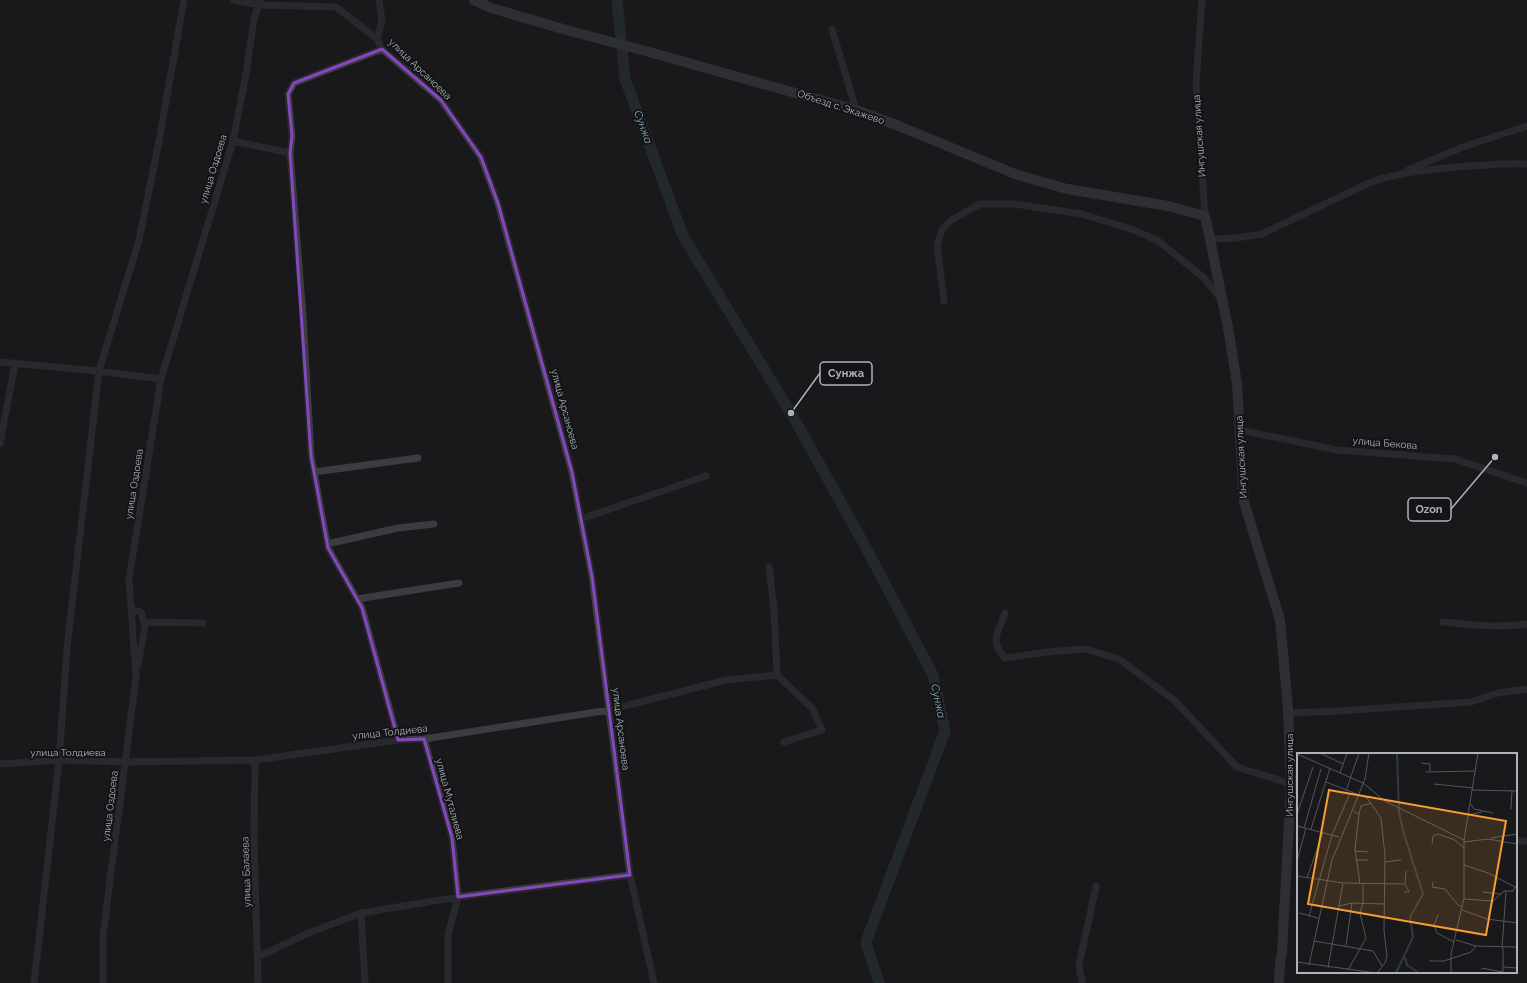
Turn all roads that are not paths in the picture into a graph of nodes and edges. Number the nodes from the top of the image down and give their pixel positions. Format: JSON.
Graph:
{"nodes":[{"id":1,"x":184,"y":0,"type":"edge"},
{"id":2,"x":234,"y":0,"type":"edge"},
{"id":3,"x":379,"y":0,"type":"edge"},
{"id":4,"x":474,"y":0,"type":"edge"},
{"id":5,"x":1204,"y":1,"type":"edge"},
{"id":6,"x":260,"y":2,"type":"edge"},
{"id":7,"x":832,"y":29,"type":"dead end"},
{"id":8,"x":377,"y":39,"type":"junction"},
{"id":9,"x":382,"y":49,"type":"junction"},
{"id":10,"x":856,"y":110,"type":"junction"},
{"id":11,"x":1527,"y":126,"type":"edge"},
{"id":12,"x":233,"y":141,"type":"junction"},
{"id":13,"x":290,"y":153,"type":"junction"},
{"id":14,"x":1527,"y":164,"type":"edge"},
{"id":15,"x":1401,"y":174,"type":"junction"},
{"id":16,"x":1205,"y":216,"type":"junction"},
{"id":17,"x":1210,"y":239,"type":"junction"},
{"id":18,"x":944,"y":301,"type":"dead end"},
{"id":19,"x":1223,"y":301,"type":"junction"},
{"id":20,"x":0,"y":362,"type":"edge"},
{"id":21,"x":14,"y":364,"type":"junction"},
{"id":22,"x":98,"y":371,"type":"junction"},
{"id":23,"x":160,"y":379,"type":"junction"},
{"id":24,"x":1240,"y":430,"type":"junction"},
{"id":25,"x":0,"y":443,"type":"edge"},
{"id":26,"x":418,"y":458,"type":"dead end"},
{"id":27,"x":314,"y":472,"type":"junction"},
{"id":28,"x":706,"y":476,"type":"dead end"},
{"id":29,"x":1527,"y":483,"type":"edge"},
{"id":30,"x":581,"y":519,"type":"junction"},
{"id":31,"x":434,"y":524,"type":"dead end"},
{"id":32,"x":327,"y":544,"type":"junction"},
{"id":33,"x":769,"y":566,"type":"dead end"},
{"id":34,"x":459,"y":583,"type":"dead end"},
{"id":35,"x":357,"y":599,"type":"junction"},
{"id":36,"x":131,"y":609,"type":"junction"},
{"id":37,"x":1005,"y":613,"type":"dead end"},
{"id":38,"x":144,"y":622,"type":"junction"},
{"id":39,"x":1443,"y":622,"type":"dead end"},
{"id":40,"x":203,"y":623,"type":"dead end"},
{"id":41,"x":1527,"y":624,"type":"edge"},
{"id":42,"x":777,"y":675,"type":"junction"},
{"id":43,"x":136,"y":677,"type":"junction"},
{"id":44,"x":1527,"y":689,"type":"edge"},
{"id":45,"x":609,"y":710,"type":"junction"},
{"id":46,"x":1288,"y":713,"type":"junction"},
{"id":47,"x":424,"y":739,"type":"junction"},
{"id":48,"x":398,"y":740,"type":"junction"},
{"id":49,"x":784,"y":742,"type":"dead end"},
{"id":50,"x":59,"y":760,"type":"junction"},
{"id":51,"x":255,"y":760,"type":"junction"},
{"id":52,"x":126,"y":762,"type":"junction"},
{"id":53,"x":0,"y":764,"type":"edge"},
{"id":54,"x":1290,"y":784,"type":"junction"},
{"id":55,"x":1294,"y":807,"type":"edge"},
{"id":56,"x":630,"y":875,"type":"junction"},
{"id":57,"x":1096,"y":886,"type":"dead end"},
{"id":58,"x":458,"y":897,"type":"junction"},
{"id":59,"x":361,"y":913,"type":"junction"},
{"id":60,"x":258,"y":957,"type":"junction"},
{"id":61,"x":34,"y":983,"type":"edge"},
{"id":62,"x":103,"y":983,"type":"edge"},
{"id":63,"x":258,"y":983,"type":"edge"},
{"id":64,"x":364,"y":983,"type":"edge"},
{"id":65,"x":448,"y":983,"type":"edge"},
{"id":66,"x":654,"y":983,"type":"edge"},
{"id":67,"x":1082,"y":983,"type":"edge"},
{"id":68,"x":1279,"y":983,"type":"edge"}],
"edges":[{"from":1,"to":22,"type":"street"},
{"from":2,"to":6,"type":"street","name":"улица Арсаноева"},
{"from":3,"to":8,"type":"street"},
{"from":4,"to":10,"type":"street","name":"Объезд с. Экажево"},
{"from":5,"to":16,"type":"street","name":"Ингушская улица"},
{"from":6,"to":8,"type":"street","name":"улица Арсаноева"},
{"from":6,"to":12,"type":"street","name":"улица Оздоева"},
{"from":7,"to":10,"type":"street"},
{"from":8,"to":9,"type":"street","name":"улица Арсаноева"},
{"from":9,"to":13,"type":"street"},
{"from":9,"to":30,"type":"street","name":"улица Арсаноева"},
{"from":10,"to":16,"type":"street","name":"Объезд с. Экажево"},
{"from":11,"to":15,"type":"street"},
{"from":12,"to":13,"type":"street"},
{"from":12,"to":23,"type":"street","name":"улица Оздоева"},
{"from":13,"to":27,"type":"street"},
{"from":14,"to":15,"type":"street"},
{"from":15,"to":17,"type":"street"},
{"from":16,"to":17,"type":"street","name":"Ингушская улица"},
{"from":17,"to":19,"type":"street","name":"Ингушская улица"},
{"from":18,"to":19,"type":"street"},
{"from":19,"to":24,"type":"street","name":"Ингушская улица"},
{"from":20,"to":21,"type":"street"},
{"from":21,"to":22,"type":"street"},
{"from":21,"to":25,"type":"street"},
{"from":22,"to":23,"type":"street"},
{"from":22,"to":50,"type":"street"},
{"from":23,"to":36,"type":"street","name":"улица Оздоева"},
{"from":24,"to":29,"type":"street","name":"улица Бекова"},
{"from":24,"to":46,"type":"street","name":"Ингушская улица"},
{"from":26,"to":27,"type":"street"},
{"from":27,"to":32,"type":"street"},
{"from":28,"to":30,"type":"street"},
{"from":30,"to":45,"type":"street","name":"улица Арсаноева"},
{"from":31,"to":32,"type":"street"},
{"from":32,"to":35,"type":"street"},
{"from":33,"to":42,"type":"street"},
{"from":34,"to":35,"type":"street"},
{"from":35,"to":48,"type":"street"},
{"from":36,"to":38,"type":"street"},
{"from":36,"to":43,"type":"street","name":"улица Оздоева"},
{"from":37,"to":54,"type":"street"},
{"from":38,"to":40,"type":"street"},
{"from":38,"to":43,"type":"street"},
{"from":39,"to":41,"type":"street"},
{"from":42,"to":45,"type":"street","name":"улица Толдиева"},
{"from":42,"to":49,"type":"street"},
{"from":43,"to":52,"type":"street","name":"улица Оздоева"},
{"from":44,"to":46,"type":"street"},
{"from":45,"to":47,"type":"street","name":"улица Толдиева"},
{"from":45,"to":56,"type":"street","name":"улица Арсаноева"},
{"from":46,"to":54,"type":"street","name":"Ингушская улица"},
{"from":47,"to":48,"type":"street","name":"улица Толдиева"},
{"from":47,"to":58,"type":"street","name":"улица Муталиева"},
{"from":48,"to":51,"type":"street","name":"улица Толдиева"},
{"from":50,"to":52,"type":"street","name":"улица Толдиева"},
{"from":50,"to":53,"type":"street","name":"улица Толдиева"},
{"from":50,"to":61,"type":"street"},
{"from":51,"to":52,"type":"street","name":"улица Толдиева"},
{"from":51,"to":60,"type":"street","name":"улица Балаева"},
{"from":52,"to":62,"type":"street","name":"улица Оздоева"},
{"from":54,"to":55,"type":"street","name":"Ингушская улица"},
{"from":55,"to":68,"type":"street","name":"Ингушская улица"},
{"from":56,"to":58,"type":"street"},
{"from":56,"to":66,"type":"street","name":"улица Арсаноева"},
{"from":57,"to":67,"type":"street"},
{"from":58,"to":59,"type":"street"},
{"from":58,"to":65,"type":"street","name":"улица Муталиева"},
{"from":59,"to":60,"type":"street"},
{"from":59,"to":64,"type":"street"},
{"from":60,"to":63,"type":"street","name":"улица Балаева"}]}
